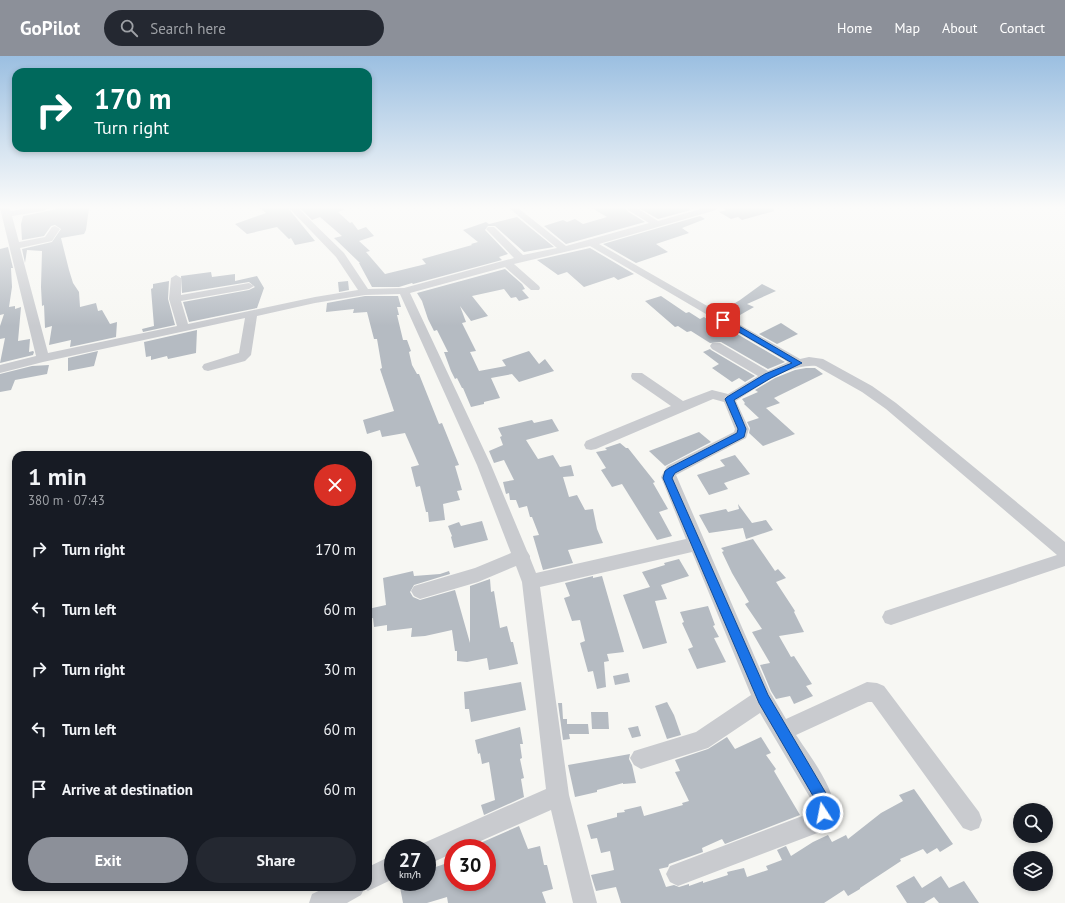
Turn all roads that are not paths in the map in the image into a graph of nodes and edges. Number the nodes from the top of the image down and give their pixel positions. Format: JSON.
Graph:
{"nodes":[{"id":1,"x":16,"y":248,"type":"edge"},
{"id":2,"x":333,"y":248,"type":"edge"},
{"id":3,"x":510,"y":248,"type":"edge"},
{"id":4,"x":570,"y":248,"type":"edge"},
{"id":5,"x":600,"y":248,"type":"edge"},
{"id":6,"x":564,"y":249,"type":"joint"},
{"id":7,"x":521,"y":259,"type":"junction"},
{"id":8,"x":506,"y":263,"type":"junction"},
{"id":9,"x":176,"y":278,"type":"dead end"},
{"id":10,"x":249,"y":286,"type":"dead end"},
{"id":11,"x":535,"y":288,"type":"dead end"},
{"id":12,"x":404,"y":291,"type":"junction"},
{"id":13,"x":365,"y":292,"type":"junction"},
{"id":14,"x":176,"y":299,"type":"junction"},
{"id":15,"x":252,"y":313,"type":"junction"},
{"id":16,"x":184,"y":328,"type":"junction"},
{"id":17,"x":716,"y":346,"type":"dead end"},
{"id":18,"x":43,"y":358,"type":"junction"},
{"id":19,"x":798,"y":363,"type":"junction"},
{"id":20,"x":208,"y":367,"type":"dead end"},
{"id":21,"x":0,"y":369,"type":"edge"},
{"id":22,"x":637,"y":376,"type":"dead end"},
{"id":23,"x":768,"y":376,"type":"junction"},
{"id":24,"x":729,"y":399,"type":"junction"},
{"id":25,"x":681,"y":406,"type":"junction"},
{"id":26,"x":591,"y":445,"type":"dead end"},
{"id":27,"x":695,"y":544,"type":"junction"},
{"id":28,"x":1065,"y":552,"type":"edge"},
{"id":29,"x":522,"y":556,"type":"junction"},
{"id":30,"x":1065,"y":559,"type":"edge"},
{"id":31,"x":531,"y":582,"type":"junction"},
{"id":32,"x":420,"y":591,"type":"dead end"},
{"id":33,"x":890,"y":617,"type":"dead end"},
{"id":34,"x":763,"y":699,"type":"junction"},
{"id":35,"x":782,"y":731,"type":"junction"},
{"id":36,"x":641,"y":758,"type":"dead end"},
{"id":37,"x":558,"y":795,"type":"junction"},
{"id":38,"x":971,"y":820,"type":"dead end"},
{"id":39,"x":436,"y":849,"type":"edge"},
{"id":40,"x":384,"y":872,"type":"edge"},
{"id":41,"x":678,"y":874,"type":"dead end"},
{"id":42,"x":372,"y":877,"type":"edge"},
{"id":43,"x":345,"y":891,"type":"edge"},
{"id":44,"x":321,"y":903,"type":"edge"},
{"id":45,"x":585,"y":903,"type":"edge"}],
"edges":[{"from":1,"to":18,"type":"street"},
{"from":2,"to":13,"type":"street"},
{"from":3,"to":7,"type":"street"},
{"from":4,"to":6,"type":"street"},
{"from":5,"to":19,"type":"street"},
{"from":6,"to":7,"type":"street"},
{"from":7,"to":8,"type":"street"},
{"from":8,"to":11,"type":"street"},
{"from":8,"to":12,"type":"street"},
{"from":9,"to":14,"type":"street"},
{"from":10,"to":14,"type":"street"},
{"from":12,"to":13,"type":"street"},
{"from":12,"to":29,"type":"street"},
{"from":13,"to":15,"type":"street"},
{"from":14,"to":16,"type":"street"},
{"from":15,"to":16,"type":"street"},
{"from":15,"to":20,"type":"street"},
{"from":16,"to":18,"type":"street"},
{"from":17,"to":23,"type":"street"},
{"from":18,"to":21,"type":"street"},
{"from":19,"to":23,"type":"street"},
{"from":19,"to":28,"type":"street"},
{"from":22,"to":25,"type":"street"},
{"from":23,"to":24,"type":"street"},
{"from":24,"to":25,"type":"street"},
{"from":24,"to":27,"type":"street"},
{"from":25,"to":26,"type":"street"},
{"from":27,"to":31,"type":"street"},
{"from":27,"to":34,"type":"street"},
{"from":29,"to":31,"type":"street"},
{"from":29,"to":32,"type":"street"},
{"from":30,"to":33,"type":"street"},
{"from":31,"to":37,"type":"street"},
{"from":34,"to":35,"type":"street"},
{"from":34,"to":36,"type":"street"},
{"from":35,"to":38,"type":"street"},
{"from":35,"to":41,"type":"street"},
{"from":37,"to":39,"type":"street"},
{"from":37,"to":45,"type":"street"},
{"from":40,"to":42,"type":"street"},
{"from":43,"to":44,"type":"street"}]}
